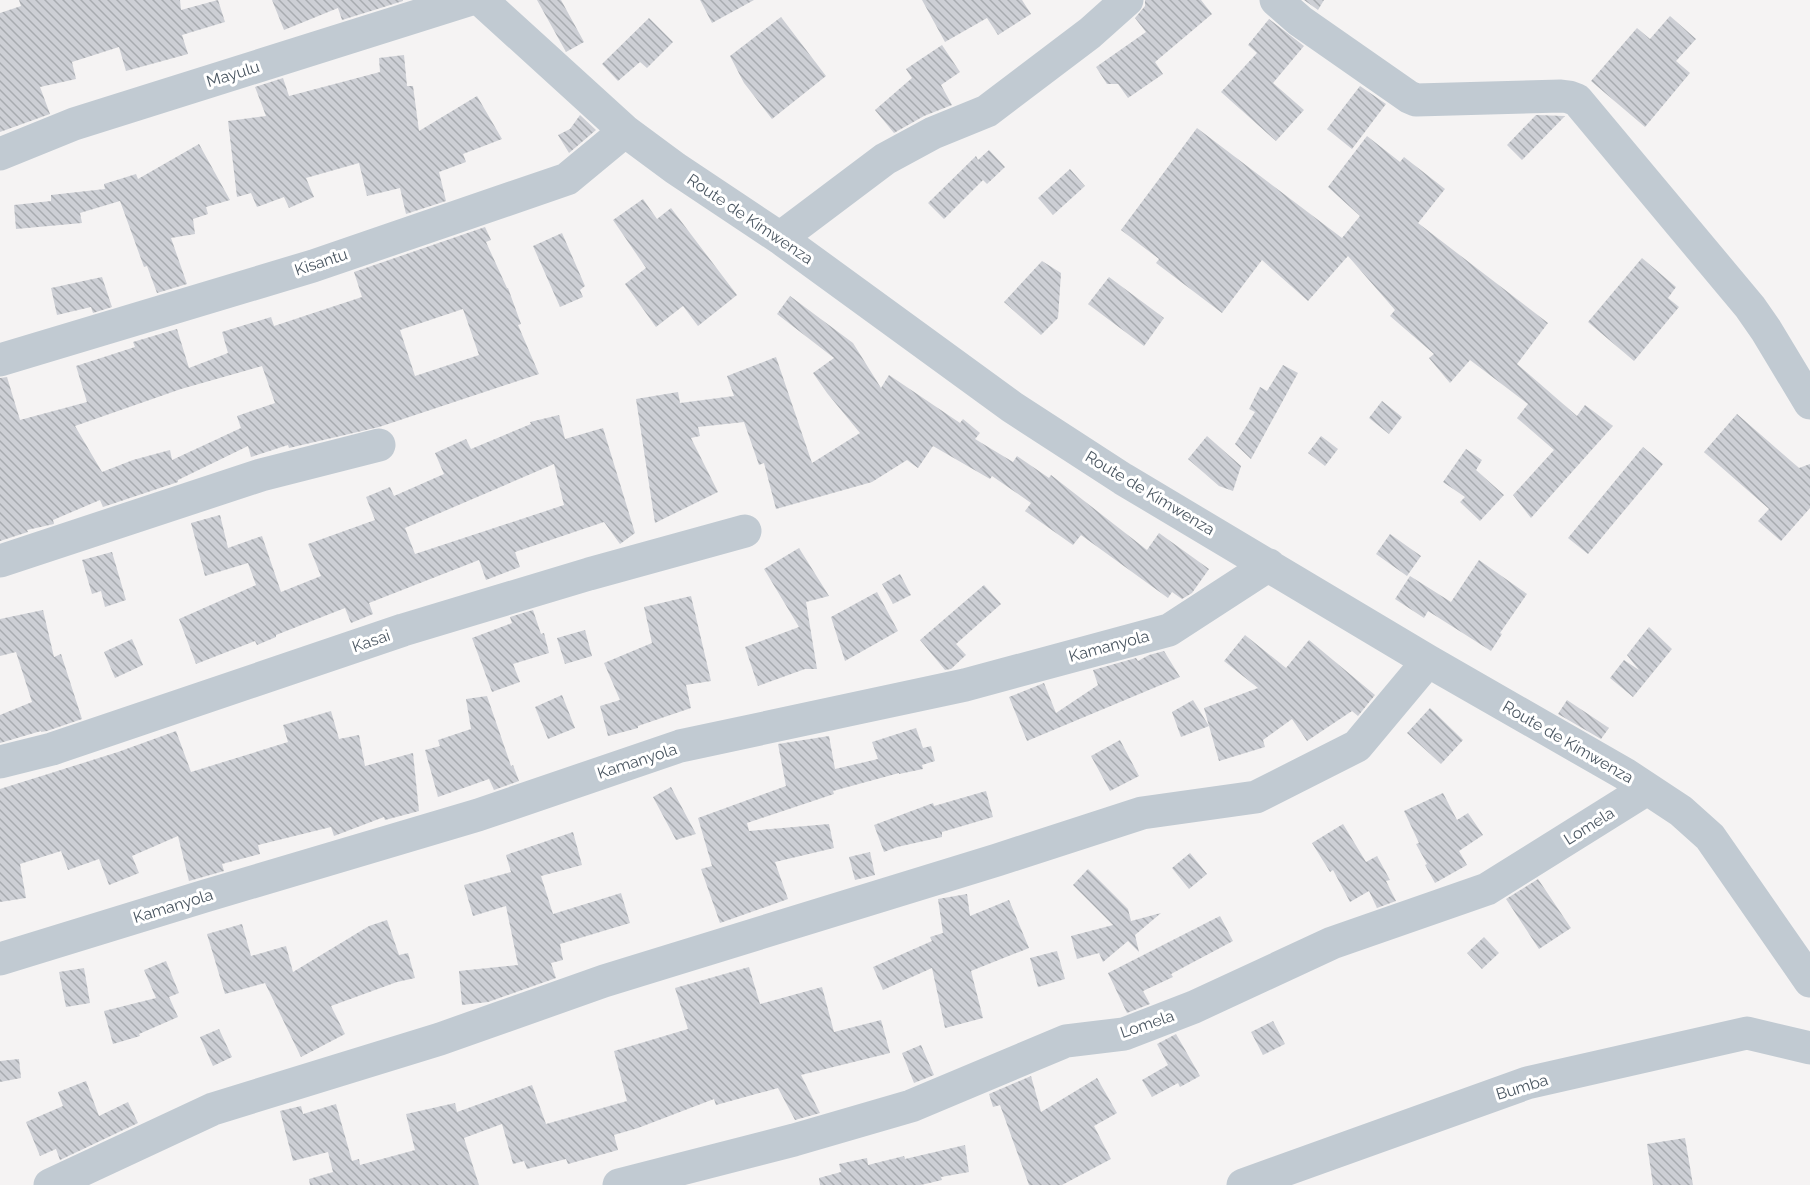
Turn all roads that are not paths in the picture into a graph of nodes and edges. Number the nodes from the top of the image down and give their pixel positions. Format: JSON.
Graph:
{"nodes":[{"id":1,"x":468,"y":0,"type":"edge"},
{"id":2,"x":481,"y":0,"type":"edge"},
{"id":3,"x":1127,"y":0,"type":"edge"},
{"id":4,"x":1276,"y":0,"type":"edge"},
{"id":5,"x":625,"y":131,"type":"junction"},
{"id":6,"x":0,"y":154,"type":"edge"},
{"id":7,"x":780,"y":238,"type":"junction"},
{"id":8,"x":0,"y":360,"type":"edge"},
{"id":9,"x":1810,"y":403,"type":"edge"},
{"id":10,"x":379,"y":445,"type":"dead end"},
{"id":11,"x":745,"y":531,"type":"dead end"},
{"id":12,"x":0,"y":561,"type":"edge"},
{"id":13,"x":1269,"y":565,"type":"junction"},
{"id":14,"x":1428,"y":661,"type":"junction"},
{"id":15,"x":0,"y":762,"type":"edge"},
{"id":16,"x":1647,"y":789,"type":"junction"},
{"id":17,"x":0,"y":959,"type":"edge"},
{"id":18,"x":1810,"y":981,"type":"edge"},
{"id":19,"x":1810,"y":1048,"type":"edge"},
{"id":20,"x":50,"y":1185,"type":"edge"},
{"id":21,"x":619,"y":1185,"type":"edge"},
{"id":22,"x":1243,"y":1185,"type":"edge"}],
"edges":[{"from":1,"to":6,"type":"street","name":"Mayulu"},
{"from":2,"to":5,"type":"street","name":"Route de Kimwenza"},
{"from":3,"to":7,"type":"street"},
{"from":4,"to":9,"type":"street"},
{"from":5,"to":7,"type":"street","name":"Route de Kimwenza"},
{"from":5,"to":8,"type":"street","name":"Kisantu"},
{"from":7,"to":13,"type":"street","name":"Route de Kimwenza"},
{"from":10,"to":12,"type":"street"},
{"from":11,"to":15,"type":"street","name":"Kasai"},
{"from":13,"to":14,"type":"street","name":"Route de Kimwenza"},
{"from":13,"to":17,"type":"street","name":"Kamanyola"},
{"from":14,"to":16,"type":"street","name":"Route de Kimwenza"},
{"from":14,"to":20,"type":"street"},
{"from":16,"to":18,"type":"street","name":"Route de Kimwenza"},
{"from":16,"to":21,"type":"street","name":"Lomela"},
{"from":19,"to":22,"type":"street","name":"Bumba"}]}
